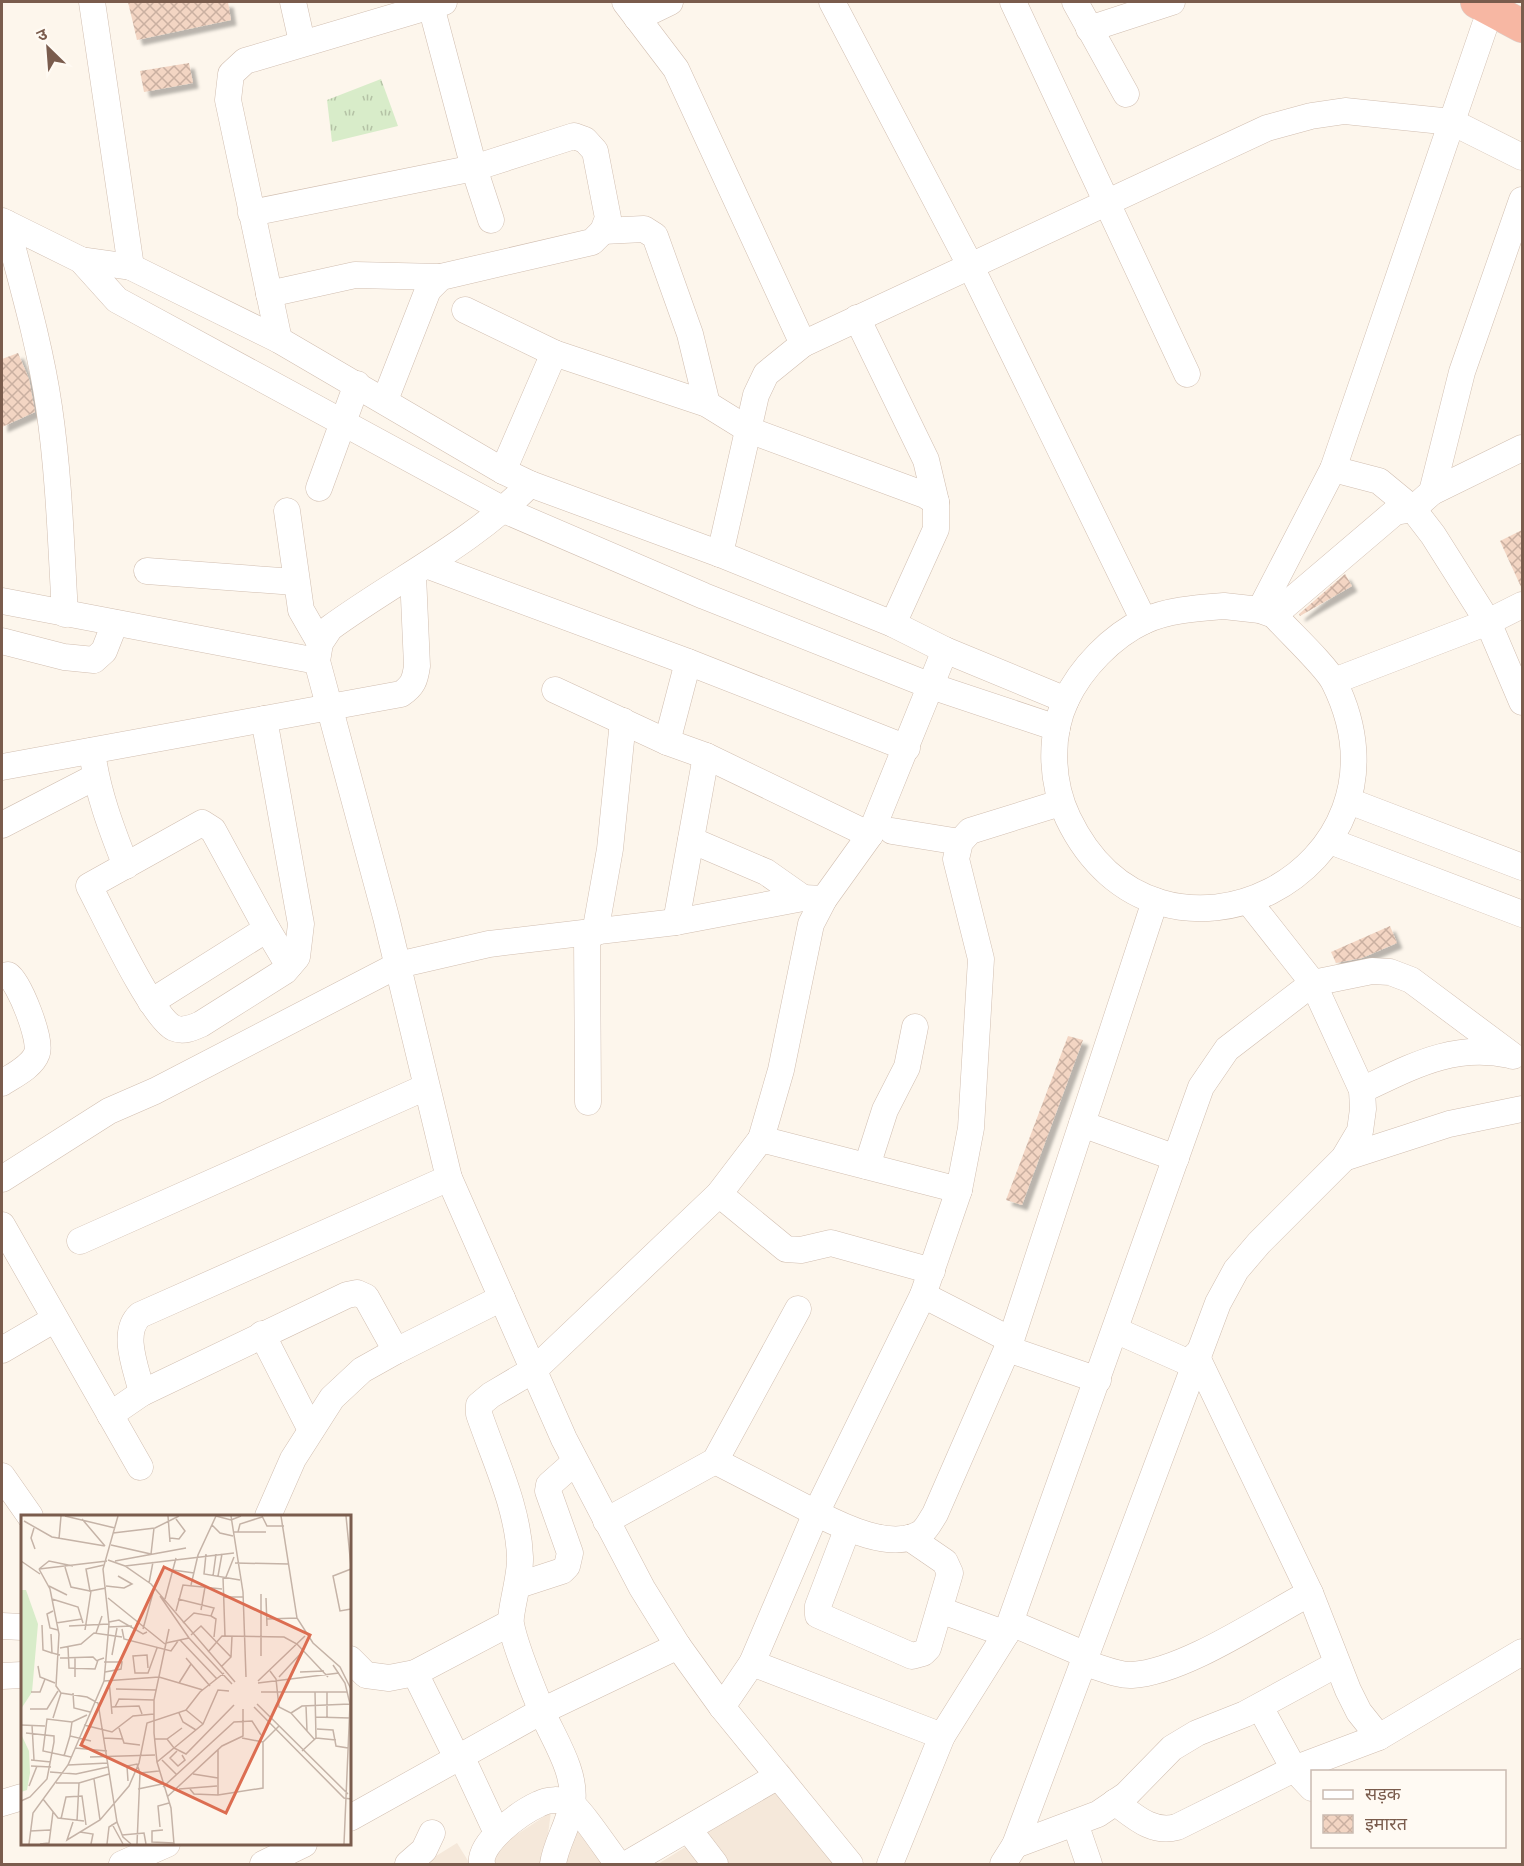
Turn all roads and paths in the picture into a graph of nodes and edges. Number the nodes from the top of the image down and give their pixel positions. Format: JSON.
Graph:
{"nodes":[{"id":1,"x":92,"y":2,"type":"edge"},
{"id":2,"x":293,"y":2,"type":"edge"},
{"id":3,"x":670,"y":2,"type":"edge"},
{"id":4,"x":832,"y":2,"type":"edge"},
{"id":5,"x":1013,"y":2,"type":"edge"},
{"id":6,"x":1075,"y":2,"type":"edge"},
{"id":7,"x":1172,"y":2,"type":"edge"},
{"id":8,"x":1509,"y":2,"type":"edge"},
{"id":9,"x":437,"y":4,"type":"edge"},
{"id":10,"x":1522,"y":9,"type":"edge"},
{"id":11,"x":631,"y":10,"type":"edge"},
{"id":12,"x":1481,"y":13,"type":"edge"},
{"id":13,"x":1522,"y":26,"type":"edge"},
{"id":14,"x":1089,"y":29,"type":"junction"},
{"id":15,"x":302,"y":42,"type":"junction"},
{"id":16,"x":1125,"y":94,"type":"dead end"},
{"id":17,"x":1452,"y":122,"type":"junction"},
{"id":18,"x":1522,"y":157,"type":"edge"},
{"id":19,"x":474,"y":168,"type":"junction"},
{"id":20,"x":1522,"y":200,"type":"edge"},
{"id":21,"x":1106,"y":204,"type":"junction"},
{"id":22,"x":251,"y":213,"type":"junction"},
{"id":23,"x":491,"y":220,"type":"dead end"},
{"id":24,"x":4,"y":222,"type":"edge"},
{"id":25,"x":603,"y":231,"type":"junction"},
{"id":26,"x":81,"y":260,"type":"junction"},
{"id":27,"x":970,"y":265,"type":"junction"},
{"id":28,"x":131,"y":267,"type":"junction"},
{"id":29,"x":441,"y":278,"type":"junction"},
{"id":30,"x":269,"y":294,"type":"junction"},
{"id":31,"x":465,"y":310,"type":"dead end"},
{"id":32,"x":857,"y":318,"type":"junction"},
{"id":33,"x":279,"y":340,"type":"junction"},
{"id":34,"x":803,"y":344,"type":"junction"},
{"id":35,"x":554,"y":353,"type":"junction"},
{"id":36,"x":1187,"y":374,"type":"dead end"},
{"id":37,"x":357,"y":384,"type":"junction"},
{"id":38,"x":385,"y":400,"type":"junction"},
{"id":39,"x":707,"y":404,"type":"junction"},
{"id":40,"x":343,"y":423,"type":"junction"},
{"id":41,"x":749,"y":429,"type":"junction"},
{"id":42,"x":1522,"y":448,"type":"edge"},
{"id":43,"x":1333,"y":469,"type":"junction"},
{"id":44,"x":503,"y":471,"type":"junction"},
{"id":45,"x":530,"y":484,"type":"junction"},
{"id":46,"x":319,"y":488,"type":"dead end"},
{"id":47,"x":1432,"y":492,"type":"junction"},
{"id":48,"x":936,"y":502,"type":"junction"},
{"id":49,"x":1413,"y":509,"type":"junction"},
{"id":50,"x":504,"y":510,"type":"junction"},
{"id":51,"x":287,"y":511,"type":"dead end"},
{"id":52,"x":720,"y":554,"type":"junction"},
{"id":53,"x":147,"y":571,"type":"dead end"},
{"id":54,"x":421,"y":571,"type":"junction"},
{"id":55,"x":295,"y":582,"type":"junction"},
{"id":56,"x":2,"y":601,"type":"edge"},
{"id":57,"x":1522,"y":605,"type":"edge"},
{"id":58,"x":1267,"y":613,"type":"junction"},
{"id":59,"x":65,"y":614,"type":"junction"},
{"id":60,"x":1144,"y":621,"type":"junction"},
{"id":61,"x":1488,"y":622,"type":"junction"},
{"id":62,"x":115,"y":623,"type":"junction"},
{"id":63,"x":893,"y":624,"type":"junction"},
{"id":64,"x":2,"y":641,"type":"edge"},
{"id":65,"x":945,"y":650,"type":"junction"},
{"id":66,"x":318,"y":652,"type":"junction"},
{"id":67,"x":688,"y":662,"type":"junction"},
{"id":68,"x":1334,"y":681,"type":"junction"},
{"id":69,"x":931,"y":686,"type":"junction"},
{"id":70,"x":555,"y":690,"type":"dead end"},
{"id":71,"x":1066,"y":700,"type":"junction"},
{"id":72,"x":1522,"y":702,"type":"edge"},
{"id":73,"x":330,"y":707,"type":"junction"},
{"id":74,"x":264,"y":719,"type":"junction"},
{"id":75,"x":623,"y":721,"type":"junction"},
{"id":76,"x":1057,"y":728,"type":"junction"},
{"id":77,"x":667,"y":742,"type":"junction"},
{"id":78,"x":907,"y":748,"type":"junction"},
{"id":79,"x":92,"y":751,"type":"junction"},
{"id":80,"x":706,"y":756,"type":"junction"},
{"id":81,"x":2,"y":767,"type":"edge"},
{"id":82,"x":95,"y":777,"type":"junction"},
{"id":83,"x":1349,"y":801,"type":"junction"},
{"id":84,"x":1060,"y":802,"type":"junction"},
{"id":85,"x":2,"y":825,"type":"edge"},
{"id":86,"x":881,"y":833,"type":"junction"},
{"id":87,"x":691,"y":840,"type":"junction"},
{"id":88,"x":1330,"y":841,"type":"junction"},
{"id":89,"x":960,"y":842,"type":"junction"},
{"id":90,"x":126,"y":866,"type":"junction"},
{"id":91,"x":1522,"y":867,"type":"edge"},
{"id":92,"x":813,"y":898,"type":"junction"},
{"id":93,"x":1155,"y":901,"type":"junction"},
{"id":94,"x":1249,"y":902,"type":"junction"},
{"id":95,"x":1522,"y":914,"type":"edge"},
{"id":96,"x":676,"y":922,"type":"junction"},
{"id":97,"x":267,"y":929,"type":"junction"},
{"id":98,"x":591,"y":934,"type":"junction"},
{"id":99,"x":398,"y":965,"type":"junction"},
{"id":100,"x":289,"y":966,"type":"junction"},
{"id":101,"x":2,"y":976,"type":"edge"},
{"id":102,"x":1313,"y":982,"type":"junction"},
{"id":103,"x":151,"y":1002,"type":"junction"},
{"id":104,"x":915,"y":1027,"type":"dead end"},
{"id":105,"x":1518,"y":1057,"type":"edge"},
{"id":106,"x":2,"y":1083,"type":"edge"},
{"id":107,"x":426,"y":1087,"type":"junction"},
{"id":108,"x":1362,"y":1090,"type":"junction"},
{"id":109,"x":588,"y":1102,"type":"dead end"},
{"id":110,"x":1522,"y":1109,"type":"edge"},
{"id":111,"x":1082,"y":1124,"type":"junction"},
{"id":112,"x":761,"y":1139,"type":"junction"},
{"id":113,"x":1176,"y":1158,"type":"junction"},
{"id":114,"x":1344,"y":1158,"type":"junction"},
{"id":115,"x":867,"y":1166,"type":"junction"},
{"id":116,"x":449,"y":1178,"type":"junction"},
{"id":117,"x":2,"y":1179,"type":"edge"},
{"id":118,"x":959,"y":1190,"type":"junction"},
{"id":119,"x":720,"y":1194,"type":"junction"},
{"id":120,"x":2,"y":1225,"type":"edge"},
{"id":121,"x":81,"y":1241,"type":"dead end"},
{"id":122,"x":932,"y":1270,"type":"junction"},
{"id":123,"x":923,"y":1295,"type":"junction"},
{"id":124,"x":502,"y":1298,"type":"junction"},
{"id":125,"x":798,"y":1309,"type":"dead end"},
{"id":126,"x":55,"y":1319,"type":"junction"},
{"id":127,"x":1115,"y":1330,"type":"junction"},
{"id":128,"x":262,"y":1334,"type":"junction"},
{"id":129,"x":1010,"y":1344,"type":"junction"},
{"id":130,"x":2,"y":1350,"type":"edge"},
{"id":131,"x":396,"y":1350,"type":"junction"},
{"id":132,"x":1195,"y":1360,"type":"junction"},
{"id":133,"x":535,"y":1369,"type":"junction"},
{"id":134,"x":1098,"y":1380,"type":"junction"},
{"id":135,"x":142,"y":1394,"type":"junction"},
{"id":136,"x":110,"y":1415,"type":"junction"},
{"id":137,"x":311,"y":1430,"type":"junction"},
{"id":138,"x":715,"y":1461,"type":"junction"},
{"id":139,"x":575,"y":1462,"type":"junction"},
{"id":140,"x":140,"y":1467,"type":"dead end"},
{"id":141,"x":2,"y":1476,"type":"edge"},
{"id":142,"x":816,"y":1513,"type":"junction"},
{"id":143,"x":29,"y":1515,"type":"edge"},
{"id":144,"x":268,"y":1515,"type":"edge"},
{"id":145,"x":606,"y":1521,"type":"junction"},
{"id":146,"x":848,"y":1530,"type":"junction"},
{"id":147,"x":910,"y":1538,"type":"junction"},
{"id":148,"x":519,"y":1585,"type":"junction"},
{"id":149,"x":1310,"y":1593,"type":"junction"},
{"id":150,"x":940,"y":1610,"type":"junction"},
{"id":151,"x":510,"y":1623,"type":"junction"},
{"id":152,"x":2,"y":1626,"type":"edge"},
{"id":153,"x":21,"y":1627,"type":"edge"},
{"id":154,"x":1009,"y":1629,"type":"junction"},
{"id":155,"x":678,"y":1646,"type":"junction"},
{"id":156,"x":1522,"y":1652,"type":"edge"},
{"id":157,"x":1085,"y":1659,"type":"junction"},
{"id":158,"x":351,"y":1660,"type":"edge"},
{"id":159,"x":752,"y":1663,"type":"junction"},
{"id":160,"x":1337,"y":1664,"type":"junction"},
{"id":161,"x":415,"y":1673,"type":"junction"},
{"id":162,"x":21,"y":1675,"type":"edge"},
{"id":163,"x":2,"y":1676,"type":"edge"},
{"id":164,"x":722,"y":1707,"type":"junction"},
{"id":165,"x":1260,"y":1707,"type":"junction"},
{"id":166,"x":542,"y":1711,"type":"junction"},
{"id":167,"x":942,"y":1736,"type":"junction"},
{"id":168,"x":1379,"y":1737,"type":"junction"},
{"id":169,"x":459,"y":1757,"type":"junction"},
{"id":170,"x":1294,"y":1769,"type":"junction"},
{"id":171,"x":778,"y":1776,"type":"junction"},
{"id":172,"x":1311,"y":1787,"type":"edge"},
{"id":173,"x":21,"y":1797,"type":"edge"},
{"id":174,"x":1115,"y":1802,"type":"junction"},
{"id":175,"x":2,"y":1803,"type":"edge"},
{"id":176,"x":572,"y":1804,"type":"junction"},
{"id":177,"x":351,"y":1817,"type":"edge"},
{"id":178,"x":1075,"y":1823,"type":"junction"},
{"id":179,"x":689,"y":1830,"type":"junction"},
{"id":180,"x":432,"y":1833,"type":"dead end"},
{"id":181,"x":497,"y":1833,"type":"junction"},
{"id":182,"x":166,"y":1845,"type":"edge"},
{"id":183,"x":302,"y":1845,"type":"edge"},
{"id":184,"x":1009,"y":1855,"type":"edge"},
{"id":185,"x":272,"y":1858,"type":"edge"},
{"id":186,"x":122,"y":1864,"type":"edge"},
{"id":187,"x":408,"y":1864,"type":"edge"},
{"id":188,"x":482,"y":1864,"type":"edge"},
{"id":189,"x":553,"y":1864,"type":"edge"},
{"id":190,"x":618,"y":1864,"type":"edge"},
{"id":191,"x":627,"y":1864,"type":"edge"},
{"id":192,"x":715,"y":1864,"type":"edge"},
{"id":193,"x":850,"y":1864,"type":"edge"},
{"id":194,"x":890,"y":1864,"type":"edge"},
{"id":195,"x":1089,"y":1864,"type":"edge"}],
"edges":[{"from":1,"to":28,"type":"street"},
{"from":2,"to":15,"type":"street"},
{"from":3,"to":11,"type":"street"},
{"from":4,"to":27,"type":"street"},
{"from":5,"to":21,"type":"street"},
{"from":6,"to":14,"type":"street"},
{"from":7,"to":14,"type":"street"},
{"from":8,"to":10,"type":"highway"},
{"from":9,"to":15,"type":"street"},
{"from":9,"to":19,"type":"street"},
{"from":11,"to":34,"type":"street"},
{"from":12,"to":13,"type":"highway"},
{"from":12,"to":17,"type":"street"},
{"from":14,"to":16,"type":"street"},
{"from":15,"to":22,"type":"street"},
{"from":17,"to":18,"type":"street"},
{"from":17,"to":21,"type":"street"},
{"from":17,"to":43,"type":"street"},
{"from":19,"to":22,"type":"street"},
{"from":19,"to":23,"type":"street"},
{"from":19,"to":25,"type":"street"},
{"from":20,"to":47,"type":"street"},
{"from":21,"to":27,"type":"street"},
{"from":21,"to":36,"type":"street"},
{"from":22,"to":30,"type":"street"},
{"from":24,"to":26,"type":"street"},
{"from":24,"to":59,"type":"street"},
{"from":25,"to":29,"type":"street"},
{"from":25,"to":39,"type":"street"},
{"from":26,"to":28,"type":"street"},
{"from":26,"to":40,"type":"street"},
{"from":27,"to":32,"type":"street"},
{"from":27,"to":60,"type":"street"},
{"from":28,"to":33,"type":"street"},
{"from":29,"to":30,"type":"street"},
{"from":29,"to":38,"type":"street"},
{"from":30,"to":33,"type":"street"},
{"from":31,"to":35,"type":"street"},
{"from":32,"to":34,"type":"street"},
{"from":32,"to":48,"type":"street"},
{"from":33,"to":37,"type":"street"},
{"from":34,"to":41,"type":"street"},
{"from":35,"to":39,"type":"street"},
{"from":35,"to":44,"type":"street"},
{"from":37,"to":38,"type":"street"},
{"from":37,"to":40,"type":"street"},
{"from":38,"to":44,"type":"street"},
{"from":39,"to":41,"type":"street"},
{"from":40,"to":46,"type":"street"},
{"from":40,"to":50,"type":"street"},
{"from":41,"to":48,"type":"street"},
{"from":41,"to":52,"type":"street"},
{"from":42,"to":47,"type":"street"},
{"from":43,"to":49,"type":"street"},
{"from":43,"to":58,"type":"street"},
{"from":44,"to":45,"type":"street"},
{"from":45,"to":50,"type":"street"},
{"from":45,"to":52,"type":"street"},
{"from":47,"to":49,"type":"street"},
{"from":48,"to":63,"type":"street"},
{"from":49,"to":58,"type":"street"},
{"from":49,"to":61,"type":"street"},
{"from":50,"to":54,"type":"street"},
{"from":50,"to":69,"type":"street"},
{"from":51,"to":55,"type":"street"},
{"from":52,"to":63,"type":"street"},
{"from":53,"to":55,"type":"street"},
{"from":54,"to":66,"type":"street"},
{"from":54,"to":67,"type":"street"},
{"from":54,"to":73,"type":"street"},
{"from":55,"to":66,"type":"street"},
{"from":56,"to":59,"type":"street"},
{"from":57,"to":61,"type":"street"},
{"from":58,"to":60,"type":"street"},
{"from":58,"to":68,"type":"street"},
{"from":59,"to":62,"type":"street"},
{"from":60,"to":71,"type":"street"},
{"from":61,"to":68,"type":"street"},
{"from":61,"to":72,"type":"street"},
{"from":62,"to":64,"type":"street"},
{"from":62,"to":66,"type":"street"},
{"from":63,"to":65,"type":"street"},
{"from":65,"to":69,"type":"street"},
{"from":65,"to":71,"type":"street"},
{"from":66,"to":73,"type":"street"},
{"from":67,"to":77,"type":"street"},
{"from":67,"to":78,"type":"street"},
{"from":68,"to":83,"type":"street"},
{"from":69,"to":76,"type":"street"},
{"from":69,"to":78,"type":"street"},
{"from":70,"to":75,"type":"street"},
{"from":71,"to":76,"type":"street"},
{"from":73,"to":74,"type":"street"},
{"from":73,"to":99,"type":"street"},
{"from":74,"to":79,"type":"street"},
{"from":74,"to":100,"type":"street"},
{"from":75,"to":77,"type":"street"},
{"from":75,"to":98,"type":"street"},
{"from":76,"to":84,"type":"street"},
{"from":77,"to":80,"type":"street"},
{"from":78,"to":86,"type":"street"},
{"from":79,"to":81,"type":"street"},
{"from":79,"to":82,"type":"street"},
{"from":80,"to":86,"type":"street"},
{"from":80,"to":87,"type":"street"},
{"from":82,"to":85,"type":"street"},
{"from":82,"to":90,"type":"street"},
{"from":83,"to":88,"type":"street"},
{"from":83,"to":91,"type":"street"},
{"from":84,"to":89,"type":"street"},
{"from":84,"to":93,"type":"street"},
{"from":86,"to":89,"type":"street"},
{"from":86,"to":92,"type":"street"},
{"from":87,"to":92,"type":"street"},
{"from":87,"to":96,"type":"street"},
{"from":88,"to":94,"type":"street"},
{"from":88,"to":95,"type":"street"},
{"from":89,"to":118,"type":"street"},
{"from":90,"to":97,"type":"street"},
{"from":90,"to":103,"type":"street"},
{"from":92,"to":96,"type":"street"},
{"from":92,"to":112,"type":"street"},
{"from":93,"to":94,"type":"street"},
{"from":93,"to":111,"type":"street"},
{"from":94,"to":102,"type":"street"},
{"from":96,"to":98,"type":"street"},
{"from":97,"to":100,"type":"street"},
{"from":97,"to":103,"type":"street"},
{"from":98,"to":99,"type":"street"},
{"from":98,"to":109,"type":"street"},
{"from":99,"to":107,"type":"street"},
{"from":99,"to":117,"type":"street"},
{"from":100,"to":103,"type":"street"},
{"from":101,"to":106,"type":"street"},
{"from":102,"to":105,"type":"street"},
{"from":102,"to":108,"type":"street"},
{"from":102,"to":113,"type":"street"},
{"from":104,"to":115,"type":"street"},
{"from":105,"to":108,"type":"street"},
{"from":107,"to":116,"type":"street"},
{"from":107,"to":121,"type":"street"},
{"from":108,"to":114,"type":"street"},
{"from":110,"to":114,"type":"street"},
{"from":111,"to":113,"type":"street"},
{"from":111,"to":129,"type":"street"},
{"from":112,"to":115,"type":"street"},
{"from":112,"to":119,"type":"street"},
{"from":113,"to":127,"type":"street"},
{"from":114,"to":132,"type":"street"},
{"from":115,"to":118,"type":"street"},
{"from":116,"to":124,"type":"street"},
{"from":116,"to":135,"type":"street"},
{"from":118,"to":122,"type":"street"},
{"from":119,"to":122,"type":"street"},
{"from":119,"to":133,"type":"street"},
{"from":120,"to":126,"type":"street"},
{"from":122,"to":123,"type":"street"},
{"from":123,"to":129,"type":"street"},
{"from":123,"to":142,"type":"street"},
{"from":124,"to":131,"type":"street"},
{"from":124,"to":133,"type":"street"},
{"from":125,"to":138,"type":"street"},
{"from":126,"to":130,"type":"street"},
{"from":126,"to":136,"type":"street"},
{"from":127,"to":132,"type":"street"},
{"from":127,"to":134,"type":"street"},
{"from":128,"to":131,"type":"street"},
{"from":128,"to":135,"type":"street"},
{"from":128,"to":137,"type":"street"},
{"from":129,"to":134,"type":"street"},
{"from":129,"to":147,"type":"street"},
{"from":131,"to":137,"type":"street"},
{"from":132,"to":149,"type":"street"},
{"from":132,"to":157,"type":"street"},
{"from":133,"to":139,"type":"street"},
{"from":133,"to":148,"type":"street"},
{"from":134,"to":154,"type":"street"},
{"from":135,"to":136,"type":"street"},
{"from":136,"to":140,"type":"street"},
{"from":137,"to":144,"type":"street"},
{"from":138,"to":142,"type":"street"},
{"from":138,"to":145,"type":"street"},
{"from":139,"to":145,"type":"street"},
{"from":139,"to":148,"type":"street"},
{"from":141,"to":143,"type":"street"},
{"from":142,"to":146,"type":"street"},
{"from":142,"to":159,"type":"street"},
{"from":145,"to":155,"type":"street"},
{"from":146,"to":147,"type":"street"},
{"from":146,"to":150,"type":"street"},
{"from":147,"to":150,"type":"street"},
{"from":148,"to":151,"type":"street"},
{"from":149,"to":157,"type":"street"},
{"from":149,"to":160,"type":"street"},
{"from":150,"to":154,"type":"street"},
{"from":151,"to":161,"type":"street"},
{"from":151,"to":166,"type":"street"},
{"from":152,"to":153,"type":"street"},
{"from":154,"to":157,"type":"street"},
{"from":154,"to":167,"type":"street"},
{"from":155,"to":164,"type":"street"},
{"from":155,"to":166,"type":"street"},
{"from":156,"to":168,"type":"street"},
{"from":157,"to":184,"type":"street"},
{"from":158,"to":161,"type":"street"},
{"from":159,"to":164,"type":"street"},
{"from":159,"to":167,"type":"street"},
{"from":160,"to":165,"type":"street"},
{"from":160,"to":168,"type":"street"},
{"from":161,"to":169,"type":"street"},
{"from":162,"to":163,"type":"street"},
{"from":164,"to":171,"type":"street"},
{"from":165,"to":170,"type":"street"},
{"from":165,"to":174,"type":"street"},
{"from":166,"to":169,"type":"street"},
{"from":166,"to":176,"type":"street"},
{"from":167,"to":194,"type":"street"},
{"from":168,"to":170,"type":"street"},
{"from":169,"to":177,"type":"street"},
{"from":169,"to":181,"type":"street"},
{"from":170,"to":172,"type":"street"},
{"from":170,"to":174,"type":"street"},
{"from":171,"to":179,"type":"street"},
{"from":171,"to":193,"type":"street"},
{"from":173,"to":175,"type":"street"},
{"from":174,"to":178,"type":"street"},
{"from":176,"to":181,"type":"street"},
{"from":176,"to":189,"type":"street"},
{"from":176,"to":190,"type":"street"},
{"from":178,"to":184,"type":"street"},
{"from":178,"to":195,"type":"street"},
{"from":179,"to":191,"type":"street"},
{"from":179,"to":192,"type":"street"},
{"from":180,"to":187,"type":"street"},
{"from":181,"to":188,"type":"street"},
{"from":182,"to":186,"type":"street"},
{"from":183,"to":185,"type":"street"}]}
